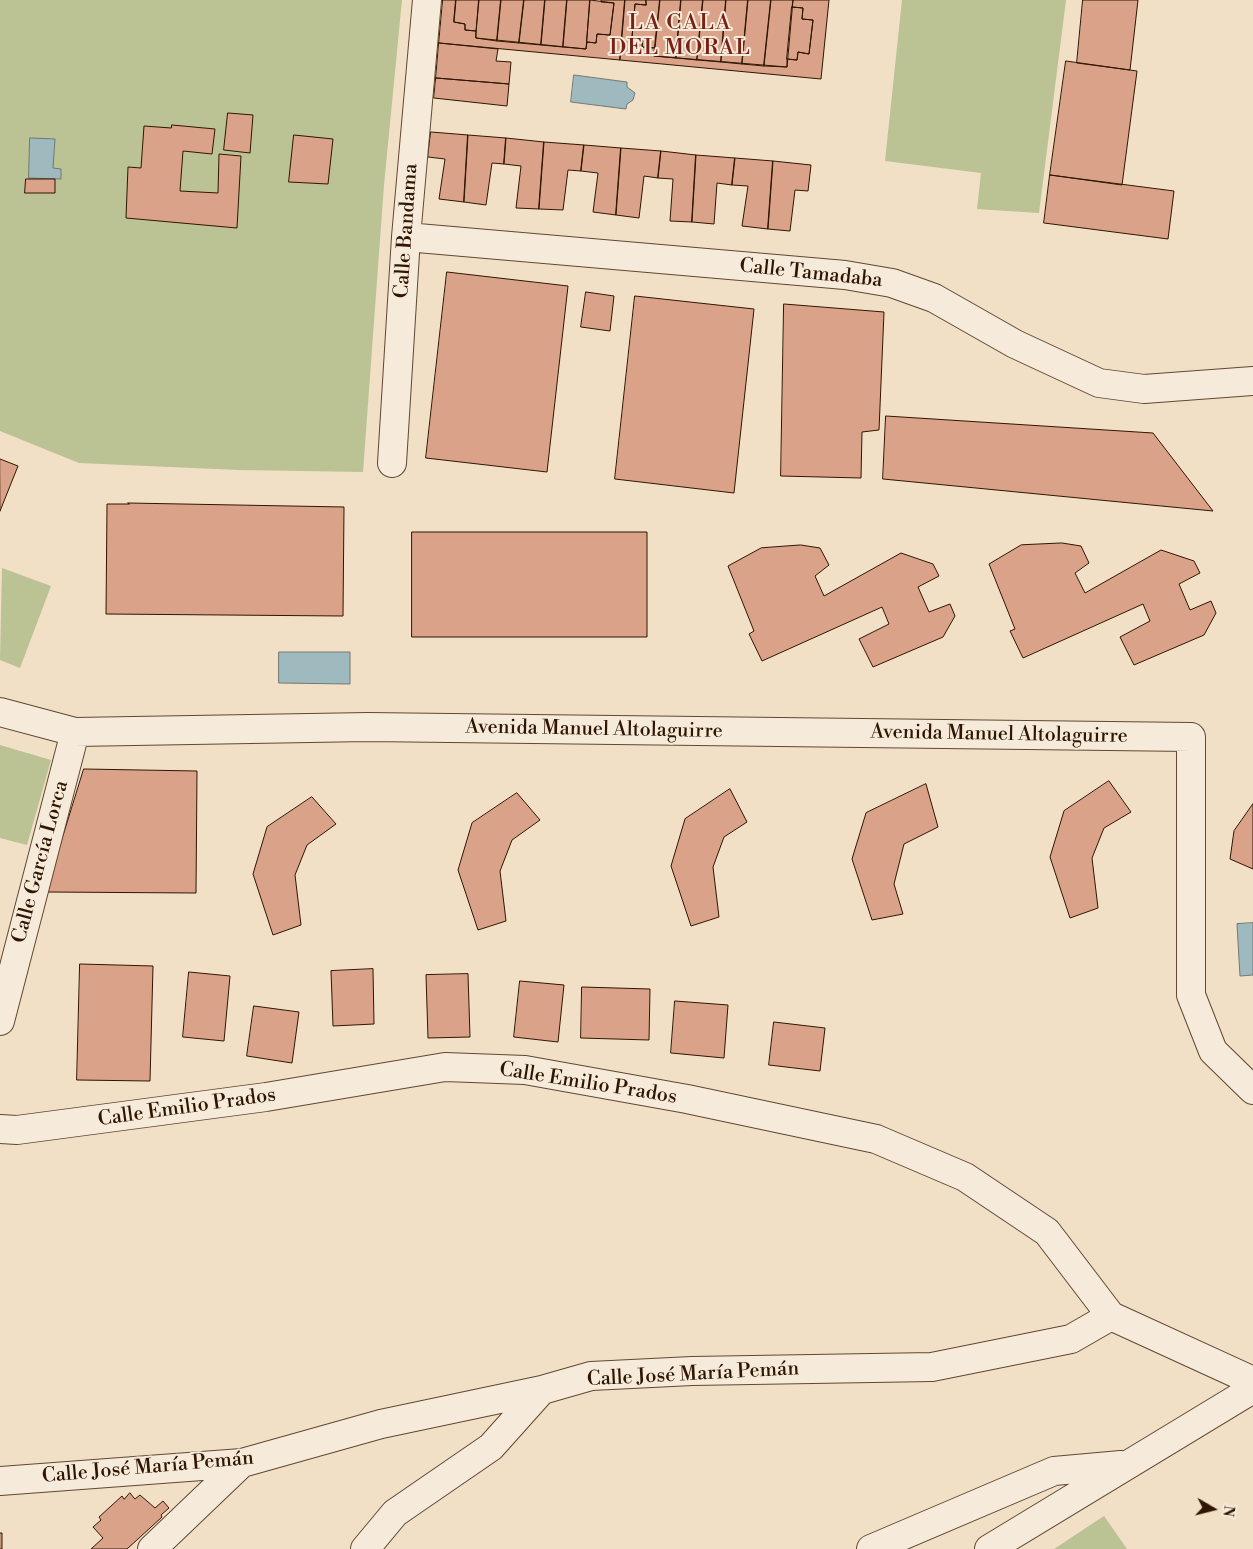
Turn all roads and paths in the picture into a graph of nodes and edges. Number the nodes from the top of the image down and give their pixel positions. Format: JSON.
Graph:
{"nodes":[{"id":1,"x":427,"y":0,"type":"edge"},
{"id":2,"x":406,"y":237,"type":"junction"},
{"id":3,"x":1253,"y":381,"type":"edge"},
{"id":4,"x":392,"y":463,"type":"dead end"},
{"id":5,"x":0,"y":712,"type":"edge"},
{"id":6,"x":75,"y":732,"type":"junction"},
{"id":7,"x":0,"y":1021,"type":"edge"},
{"id":8,"x":1253,"y":1090,"type":"edge"},
{"id":9,"x":0,"y":1129,"type":"edge"},
{"id":10,"x":1110,"y":1316,"type":"junction"},
{"id":11,"x":1253,"y":1380,"type":"edge"},
{"id":12,"x":1253,"y":1389,"type":"edge"},
{"id":13,"x":542,"y":1390,"type":"junction"},
{"id":14,"x":242,"y":1463,"type":"junction"},
{"id":15,"x":1129,"y":1464,"type":"junction"},
{"id":16,"x":0,"y":1482,"type":"edge"},
{"id":17,"x":152,"y":1549,"type":"edge"},
{"id":18,"x":365,"y":1549,"type":"edge"},
{"id":19,"x":871,"y":1549,"type":"edge"},
{"id":20,"x":989,"y":1549,"type":"edge"}],
"edges":[{"from":1,"to":2,"type":"street","name":"Calle Bandama"},
{"from":2,"to":3,"type":"street","name":"Calle Tamadaba"},
{"from":2,"to":4,"type":"street","name":"Calle Bandama"},
{"from":5,"to":6,"type":"street","name":"Avenida Manuel Altolaguirre"},
{"from":6,"to":7,"type":"street","name":"Calle García Lorca"},
{"from":6,"to":8,"type":"street","name":"Avenida Manuel Altolaguirre"},
{"from":9,"to":10,"type":"street","name":"Calle Emilio Prados"},
{"from":10,"to":11,"type":"street"},
{"from":10,"to":13,"type":"street","name":"Calle José María Pemán"},
{"from":12,"to":15,"type":"street"},
{"from":13,"to":14,"type":"street","name":"Calle José María Pemán"},
{"from":13,"to":18,"type":"street"},
{"from":14,"to":16,"type":"street","name":"Calle José María Pemán"},
{"from":14,"to":17,"type":"street"},
{"from":15,"to":19,"type":"street"},
{"from":15,"to":20,"type":"street"}]}
